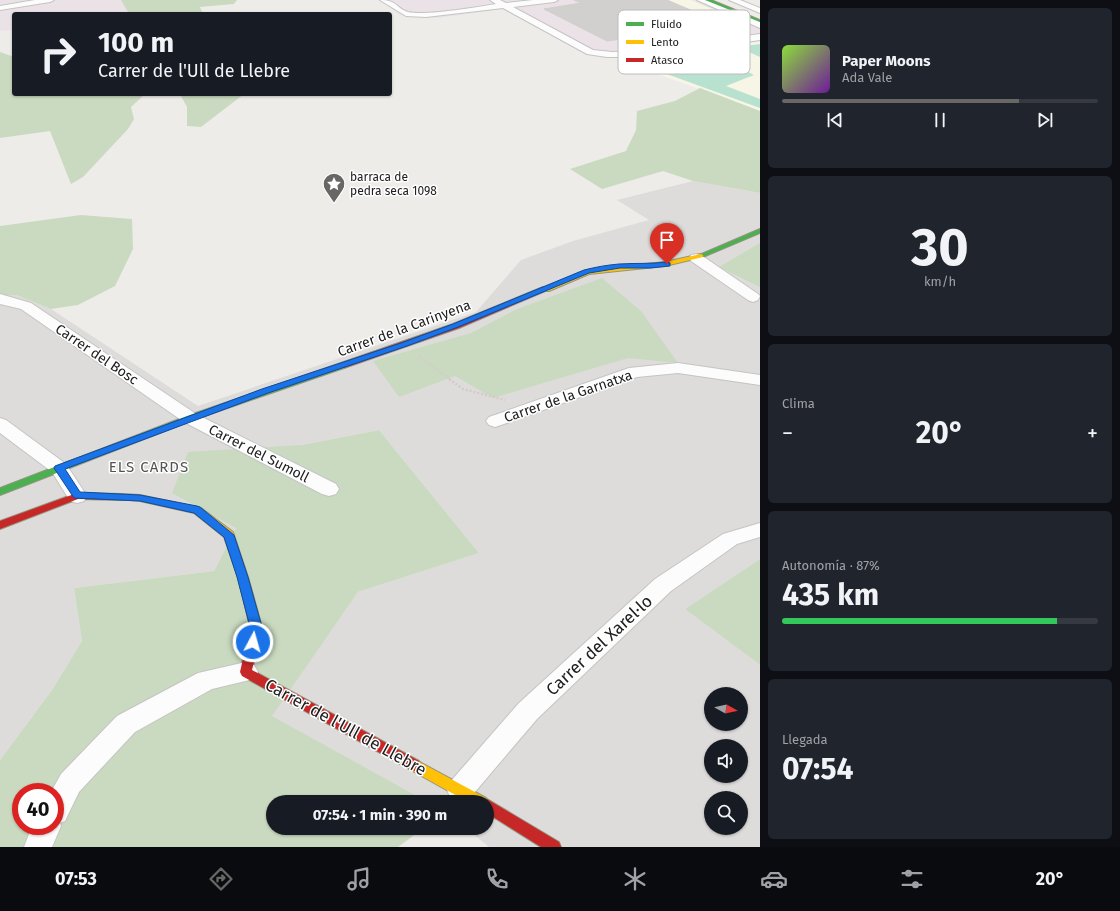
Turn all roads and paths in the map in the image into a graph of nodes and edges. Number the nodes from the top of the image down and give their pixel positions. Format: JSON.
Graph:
{"nodes":[{"id":1,"x":50,"y":0,"type":"edge"},
{"id":2,"x":384,"y":0,"type":"edge"},
{"id":3,"x":494,"y":0,"type":"edge"},
{"id":4,"x":554,"y":0,"type":"edge"},
{"id":5,"x":701,"y":0,"type":"edge"},
{"id":6,"x":707,"y":0,"type":"edge"},
{"id":7,"x":720,"y":0,"type":"edge"},
{"id":8,"x":733,"y":0,"type":"edge"},
{"id":9,"x":506,"y":6,"type":"junction"},
{"id":10,"x":0,"y":8,"type":"edge"},
{"id":11,"x":725,"y":10,"type":"edge"},
{"id":12,"x":732,"y":10,"type":"edge"},
{"id":13,"x":745,"y":10,"type":"edge"},
{"id":14,"x":760,"y":11,"type":"edge"},
{"id":15,"x":750,"y":12,"type":"edge"},
{"id":16,"x":760,"y":16,"type":"edge"},
{"id":17,"x":750,"y":17,"type":"edge"},
{"id":18,"x":750,"y":21,"type":"edge"},
{"id":19,"x":760,"y":21,"type":"edge"},
{"id":20,"x":760,"y":25,"type":"edge"},
{"id":21,"x":760,"y":36,"type":"edge"},
{"id":22,"x":750,"y":37,"type":"edge"},
{"id":23,"x":618,"y":55,"type":"edge"},
{"id":24,"x":760,"y":231,"type":"edge"},
{"id":25,"x":696,"y":258,"type":"junction"},
{"id":26,"x":753,"y":297,"type":"dead end"},
{"id":27,"x":0,"y":299,"type":"edge"},
{"id":28,"x":404,"y":345,"type":"junction"},
{"id":29,"x":760,"y":380,"type":"edge"},
{"id":30,"x":533,"y":408,"type":"junction"},
{"id":31,"x":190,"y":418,"type":"junction"},
{"id":32,"x":495,"y":421,"type":"dead end"},
{"id":33,"x":0,"y":424,"type":"edge"},
{"id":34,"x":59,"y":468,"type":"junction"},
{"id":35,"x":329,"y":489,"type":"dead end"},
{"id":36,"x":0,"y":492,"type":"edge"},
{"id":37,"x":77,"y":496,"type":"junction"},
{"id":38,"x":0,"y":524,"type":"edge"},
{"id":39,"x":760,"y":530,"type":"edge"},
{"id":40,"x":246,"y":672,"type":"junction"},
{"id":41,"x":460,"y":790,"type":"junction"},
{"id":42,"x":64,"y":795,"type":"edge"},
{"id":43,"x":469,"y":795,"type":"edge"},
{"id":44,"x":494,"y":809,"type":"edge"},
{"id":45,"x":42,"y":835,"type":"edge"},
{"id":46,"x":38,"y":847,"type":"edge"},
{"id":47,"x":554,"y":847,"type":"edge"}],
"edges":[{"from":1,"to":10,"type":"street"},
{"from":2,"to":9,"type":"street"},
{"from":3,"to":9,"type":"street"},
{"from":4,"to":9,"type":"street"},
{"from":5,"to":11,"type":"street"},
{"from":6,"to":12,"type":"street"},
{"from":7,"to":13,"type":"street"},
{"from":8,"to":14,"type":"street"},
{"from":9,"to":23,"type":"street"},
{"from":15,"to":16,"type":"street"},
{"from":17,"to":19,"type":"street"},
{"from":18,"to":20,"type":"street"},
{"from":21,"to":22,"type":"street"},
{"from":24,"to":25,"type":"street","name":"Carrer de la Carinyena"},
{"from":25,"to":26,"type":"street"},
{"from":25,"to":28,"type":"street","name":"Carrer de la Carinyena"},
{"from":27,"to":31,"type":"street","name":"Carrer del Bosc"},
{"from":28,"to":30,"type":"path"},
{"from":28,"to":31,"type":"street","name":"Carrer de la Carinyena"},
{"from":29,"to":30,"type":"street","name":"Carrer de la Garnatxa"},
{"from":30,"to":32,"type":"street","name":"Carrer de la Garnatxa"},
{"from":31,"to":34,"type":"street","name":"Carrer de la Carinyena"},
{"from":31,"to":35,"type":"street","name":"Carrer del Sumoll"},
{"from":33,"to":34,"type":"street"},
{"from":34,"to":36,"type":"street","name":"Carrer de la Carinyena"},
{"from":34,"to":37,"type":"street"},
{"from":37,"to":38,"type":"street"},
{"from":37,"to":40,"type":"street"},
{"from":39,"to":41,"type":"street","name":"Carrer del Xarel·lo"},
{"from":40,"to":41,"type":"street","name":"Carrer de l'Ull de Llebre"},
{"from":40,"to":42,"type":"street"},
{"from":41,"to":43,"type":"street","name":"Carrer de l'Ull de Llebre"},
{"from":44,"to":47,"type":"street"},
{"from":45,"to":46,"type":"street"}]}
